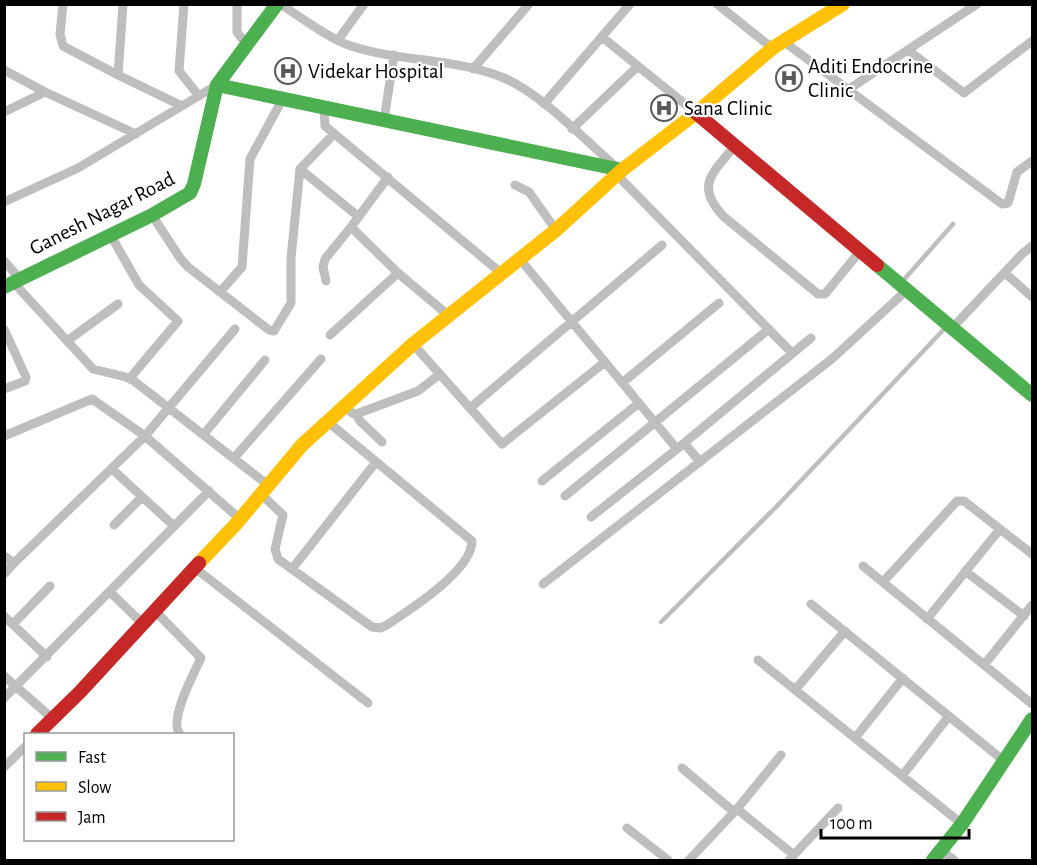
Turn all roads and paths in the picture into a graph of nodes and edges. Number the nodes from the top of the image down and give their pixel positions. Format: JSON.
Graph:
{"nodes":[{"id":1,"x":63,"y":4,"type":"edge"},
{"id":2,"x":123,"y":4,"type":"edge"},
{"id":3,"x":184,"y":4,"type":"edge"},
{"id":4,"x":237,"y":4,"type":"edge"},
{"id":5,"x":279,"y":4,"type":"edge"},
{"id":6,"x":363,"y":4,"type":"edge"},
{"id":7,"x":529,"y":4,"type":"edge"},
{"id":8,"x":630,"y":4,"type":"edge"},
{"id":9,"x":717,"y":4,"type":"edge"},
{"id":10,"x":843,"y":4,"type":"edge"},
{"id":11,"x":977,"y":4,"type":"edge"},
{"id":12,"x":602,"y":37,"type":"junction"},
{"id":13,"x":338,"y":40,"type":"junction"},
{"id":14,"x":1032,"y":41,"type":"edge"},
{"id":15,"x":779,"y":44,"type":"junction"},
{"id":16,"x":247,"y":45,"type":"junction"},
{"id":17,"x":908,"y":51,"type":"junction"},
{"id":18,"x":394,"y":55,"type":"junction"},
{"id":19,"x":638,"y":66,"type":"junction"},
{"id":20,"x":473,"y":69,"type":"junction"},
{"id":21,"x":4,"y":70,"type":"edge"},
{"id":22,"x":118,"y":75,"type":"junction"},
{"id":23,"x":217,"y":85,"type":"junction"},
{"id":24,"x":849,"y":89,"type":"junction"},
{"id":25,"x":45,"y":92,"type":"junction"},
{"id":26,"x":199,"y":96,"type":"junction"},
{"id":27,"x":282,"y":100,"type":"junction"},
{"id":28,"x":544,"y":104,"type":"junction"},
{"id":29,"x":182,"y":106,"type":"junction"},
{"id":30,"x":324,"y":108,"type":"junction"},
{"id":31,"x":4,"y":112,"type":"edge"},
{"id":32,"x":696,"y":113,"type":"junction"},
{"id":33,"x":384,"y":120,"type":"junction"},
{"id":34,"x":572,"y":129,"type":"junction"},
{"id":35,"x":136,"y":134,"type":"junction"},
{"id":36,"x":334,"y":134,"type":"junction"},
{"id":37,"x":735,"y":145,"type":"junction"},
{"id":38,"x":1032,"y":161,"type":"edge"},
{"id":39,"x":300,"y":169,"type":"junction"},
{"id":40,"x":619,"y":171,"type":"junction"},
{"id":41,"x":388,"y":177,"type":"junction"},
{"id":42,"x":515,"y":184,"type":"dead end"},
{"id":43,"x":4,"y":202,"type":"edge"},
{"id":44,"x":152,"y":215,"type":"junction"},
{"id":45,"x":359,"y":217,"type":"junction"},
{"id":46,"x":953,"y":224,"type":"dead end"},
{"id":47,"x":351,"y":227,"type":"junction"},
{"id":48,"x":556,"y":230,"type":"junction"},
{"id":49,"x":110,"y":234,"type":"junction"},
{"id":50,"x":662,"y":245,"type":"dead end"},
{"id":51,"x":1032,"y":246,"type":"edge"},
{"id":52,"x":861,"y":250,"type":"junction"},
{"id":53,"x":519,"y":258,"type":"junction"},
{"id":54,"x":4,"y":261,"type":"edge"},
{"id":55,"x":398,"y":273,"type":"junction"},
{"id":56,"x":501,"y":273,"type":"junction"},
{"id":57,"x":1005,"y":273,"type":"junction"},
{"id":58,"x":326,"y":281,"type":"dead end"},
{"id":59,"x":12,"y":283,"type":"edge"},
{"id":60,"x":904,"y":286,"type":"junction"},
{"id":61,"x":220,"y":292,"type":"junction"},
{"id":62,"x":1032,"y":297,"type":"edge"},
{"id":63,"x":719,"y":303,"type":"dead end"},
{"id":64,"x":118,"y":304,"type":"dead end"},
{"id":65,"x":448,"y":315,"type":"junction"},
{"id":66,"x":571,"y":321,"type":"junction"},
{"id":67,"x":951,"y":325,"type":"junction"},
{"id":68,"x":235,"y":329,"type":"dead end"},
{"id":69,"x":769,"y":329,"type":"junction"},
{"id":70,"x":6,"y":335,"type":"edge"},
{"id":71,"x":330,"y":335,"type":"dead end"},
{"id":72,"x":811,"y":338,"type":"dead end"},
{"id":73,"x":67,"y":341,"type":"junction"},
{"id":74,"x":413,"y":344,"type":"junction"},
{"id":75,"x":792,"y":353,"type":"junction"},
{"id":76,"x":321,"y":359,"type":"dead end"},
{"id":77,"x":265,"y":360,"type":"dead end"},
{"id":78,"x":604,"y":362,"type":"junction"},
{"id":79,"x":440,"y":374,"type":"junction"},
{"id":80,"x":130,"y":378,"type":"junction"},
{"id":81,"x":622,"y":383,"type":"junction"},
{"id":82,"x":4,"y":389,"type":"edge"},
{"id":83,"x":1032,"y":395,"type":"edge"},
{"id":84,"x":639,"y":403,"type":"junction"},
{"id":85,"x":170,"y":407,"type":"junction"},
{"id":86,"x":470,"y":408,"type":"junction"},
{"id":87,"x":350,"y":411,"type":"junction"},
{"id":88,"x":328,"y":422,"type":"junction"},
{"id":89,"x":655,"y":422,"type":"junction"},
{"id":90,"x":204,"y":434,"type":"junction"},
{"id":91,"x":4,"y":436,"type":"edge"},
{"id":92,"x":145,"y":436,"type":"junction"},
{"id":93,"x":382,"y":442,"type":"dead end"},
{"id":94,"x":681,"y":446,"type":"junction"},
{"id":95,"x":234,"y":458,"type":"junction"},
{"id":96,"x":376,"y":462,"type":"junction"},
{"id":97,"x":700,"y":462,"type":"junction"},
{"id":98,"x":112,"y":469,"type":"junction"},
{"id":99,"x":542,"y":481,"type":"dead end"},
{"id":100,"x":265,"y":490,"type":"junction"},
{"id":101,"x":209,"y":491,"type":"junction"},
{"id":102,"x":142,"y":496,"type":"junction"},
{"id":103,"x":565,"y":496,"type":"dead end"},
{"id":104,"x":591,"y":517,"type":"dead end"},
{"id":105,"x":240,"y":519,"type":"junction"},
{"id":106,"x":114,"y":525,"type":"dead end"},
{"id":107,"x":174,"y":526,"type":"junction"},
{"id":108,"x":1000,"y":529,"type":"junction"},
{"id":109,"x":1032,"y":554,"type":"edge"},
{"id":110,"x":4,"y":556,"type":"edge"},
{"id":111,"x":14,"y":564,"type":"junction"},
{"id":112,"x":863,"y":566,"type":"dead end"},
{"id":113,"x":195,"y":568,"type":"junction"},
{"id":114,"x":292,"y":569,"type":"junction"},
{"id":115,"x":965,"y":571,"type":"junction"},
{"id":116,"x":4,"y":574,"type":"edge"},
{"id":117,"x":883,"y":582,"type":"junction"},
{"id":118,"x":543,"y":584,"type":"dead end"},
{"id":119,"x":50,"y":586,"type":"dead end"},
{"id":120,"x":110,"y":592,"type":"junction"},
{"id":121,"x":811,"y":604,"type":"dead end"},
{"id":122,"x":1032,"y":605,"type":"edge"},
{"id":123,"x":155,"y":611,"type":"junction"},
{"id":124,"x":4,"y":616,"type":"edge"},
{"id":125,"x":1024,"y":616,"type":"junction"},
{"id":126,"x":927,"y":619,"type":"junction"},
{"id":127,"x":662,"y":622,"type":"dead end"},
{"id":128,"x":13,"y":624,"type":"junction"},
{"id":129,"x":143,"y":624,"type":"junction"},
{"id":130,"x":844,"y":631,"type":"junction"},
{"id":131,"x":47,"y":657,"type":"junction"},
{"id":132,"x":758,"y":660,"type":"dead end"},
{"id":133,"x":984,"y":665,"type":"junction"},
{"id":134,"x":4,"y":676,"type":"edge"},
{"id":135,"x":903,"y":678,"type":"junction"},
{"id":136,"x":16,"y":687,"type":"junction"},
{"id":137,"x":795,"y":690,"type":"junction"},
{"id":138,"x":4,"y":698,"type":"edge"},
{"id":139,"x":368,"y":703,"type":"dead end"},
{"id":140,"x":1032,"y":704,"type":"edge"},
{"id":141,"x":949,"y":716,"type":"junction"},
{"id":142,"x":53,"y":719,"type":"junction"},
{"id":143,"x":1032,"y":719,"type":"edge"},
{"id":144,"x":39,"y":733,"type":"edge"},
{"id":145,"x":179,"y":733,"type":"edge"},
{"id":146,"x":855,"y":738,"type":"junction"},
{"id":147,"x":24,"y":748,"type":"edge"},
{"id":148,"x":781,"y":755,"type":"dead end"},
{"id":149,"x":1004,"y":761,"type":"junction"},
{"id":150,"x":4,"y":767,"type":"edge"},
{"id":151,"x":682,"y":768,"type":"dead end"},
{"id":152,"x":902,"y":776,"type":"junction"},
{"id":153,"x":838,"y":808,"type":"dead end"},
{"id":154,"x":736,"y":811,"type":"junction"},
{"id":155,"x":962,"y":824,"type":"junction"},
{"id":156,"x":627,"y":828,"type":"dead end"},
{"id":157,"x":937,"y":855,"type":"edge"},
{"id":158,"x":791,"y":859,"type":"edge"},
{"id":159,"x":668,"y":861,"type":"edge"},
{"id":160,"x":689,"y":861,"type":"edge"},
{"id":161,"x":954,"y":861,"type":"edge"}],
"edges":[{"from":1,"to":22,"type":"street"},
{"from":2,"to":22,"type":"street"},
{"from":3,"to":26,"type":"street"},
{"from":4,"to":16,"type":"street"},
{"from":5,"to":13,"type":"street"},
{"from":5,"to":16,"type":"street","name":"Ganesh Nagar Road"},
{"from":6,"to":13,"type":"street"},
{"from":7,"to":20,"type":"street"},
{"from":8,"to":12,"type":"street"},
{"from":9,"to":15,"type":"street"},
{"from":10,"to":15,"type":"street"},
{"from":11,"to":17,"type":"street"},
{"from":12,"to":19,"type":"street"},
{"from":12,"to":28,"type":"street"},
{"from":13,"to":18,"type":"street"},
{"from":14,"to":17,"type":"street"},
{"from":15,"to":24,"type":"street"},
{"from":15,"to":32,"type":"street"},
{"from":16,"to":23,"type":"street","name":"Ganesh Nagar Road"},
{"from":17,"to":24,"type":"street"},
{"from":18,"to":20,"type":"street"},
{"from":18,"to":33,"type":"street"},
{"from":19,"to":32,"type":"street"},
{"from":19,"to":34,"type":"street"},
{"from":20,"to":28,"type":"street"},
{"from":21,"to":25,"type":"street"},
{"from":22,"to":29,"type":"street"},
{"from":23,"to":26,"type":"street"},
{"from":23,"to":27,"type":"street"},
{"from":23,"to":44,"type":"street","name":"Ganesh Nagar Road"},
{"from":24,"to":38,"type":"street"},
{"from":25,"to":31,"type":"street"},
{"from":25,"to":35,"type":"street"},
{"from":26,"to":29,"type":"street"},
{"from":27,"to":30,"type":"street"},
{"from":27,"to":61,"type":"street"},
{"from":28,"to":34,"type":"street"},
{"from":29,"to":35,"type":"street"},
{"from":30,"to":33,"type":"street"},
{"from":30,"to":36,"type":"street"},
{"from":32,"to":37,"type":"street"},
{"from":32,"to":40,"type":"street"},
{"from":33,"to":40,"type":"street"},
{"from":34,"to":40,"type":"street"},
{"from":35,"to":43,"type":"street"},
{"from":36,"to":39,"type":"street"},
{"from":36,"to":41,"type":"street"},
{"from":37,"to":52,"type":"street"},
{"from":37,"to":52,"type":"street"},
{"from":39,"to":45,"type":"street"},
{"from":39,"to":61,"type":"street"},
{"from":40,"to":48,"type":"street"},
{"from":40,"to":69,"type":"street"},
{"from":41,"to":45,"type":"street"},
{"from":41,"to":56,"type":"street"},
{"from":42,"to":48,"type":"street"},
{"from":44,"to":49,"type":"street","name":"Ganesh Nagar Road"},
{"from":44,"to":61,"type":"street"},
{"from":45,"to":47,"type":"street"},
{"from":46,"to":60,"type":"lane"},
{"from":47,"to":55,"type":"street"},
{"from":47,"to":58,"type":"street"},
{"from":48,"to":53,"type":"street"},
{"from":49,"to":59,"type":"street","name":"Ganesh Nagar Road"},
{"from":49,"to":80,"type":"street"},
{"from":50,"to":66,"type":"street"},
{"from":51,"to":57,"type":"street"},
{"from":52,"to":60,"type":"street"},
{"from":53,"to":56,"type":"street"},
{"from":53,"to":66,"type":"street"},
{"from":54,"to":59,"type":"street"},
{"from":55,"to":65,"type":"street"},
{"from":55,"to":71,"type":"street"},
{"from":56,"to":65,"type":"street"},
{"from":57,"to":62,"type":"street"},
{"from":57,"to":67,"type":"street"},
{"from":59,"to":73,"type":"street"},
{"from":60,"to":67,"type":"street"},
{"from":60,"to":97,"type":"street"},
{"from":63,"to":81,"type":"street"},
{"from":64,"to":73,"type":"street"},
{"from":65,"to":74,"type":"street"},
{"from":66,"to":78,"type":"street"},
{"from":66,"to":86,"type":"street"},
{"from":67,"to":83,"type":"street"},
{"from":67,"to":127,"type":"lane"},
{"from":68,"to":85,"type":"street"},
{"from":69,"to":75,"type":"street"},
{"from":69,"to":89,"type":"street"},
{"from":70,"to":82,"type":"street"},
{"from":72,"to":75,"type":"street"},
{"from":73,"to":80,"type":"street"},
{"from":74,"to":79,"type":"street"},
{"from":74,"to":87,"type":"street"},
{"from":75,"to":94,"type":"street"},
{"from":76,"to":95,"type":"street"},
{"from":77,"to":90,"type":"street"},
{"from":78,"to":81,"type":"street"},
{"from":78,"to":86,"type":"street"},
{"from":79,"to":86,"type":"street"},
{"from":79,"to":87,"type":"street"},
{"from":80,"to":85,"type":"street"},
{"from":81,"to":84,"type":"street"},
{"from":84,"to":89,"type":"street"},
{"from":84,"to":99,"type":"street"},
{"from":85,"to":90,"type":"street"},
{"from":85,"to":92,"type":"street"},
{"from":87,"to":88,"type":"street"},
{"from":87,"to":93,"type":"street"},
{"from":88,"to":96,"type":"street"},
{"from":88,"to":100,"type":"street"},
{"from":89,"to":94,"type":"street"},
{"from":89,"to":103,"type":"street"},
{"from":90,"to":95,"type":"street"},
{"from":91,"to":92,"type":"street"},
{"from":92,"to":98,"type":"street"},
{"from":92,"to":101,"type":"street"},
{"from":94,"to":97,"type":"street"},
{"from":94,"to":104,"type":"street"},
{"from":95,"to":100,"type":"street"},
{"from":96,"to":114,"type":"street"},
{"from":96,"to":114,"type":"street"},
{"from":97,"to":118,"type":"street"},
{"from":98,"to":102,"type":"street"},
{"from":98,"to":111,"type":"street"},
{"from":100,"to":105,"type":"street"},
{"from":100,"to":114,"type":"street"},
{"from":101,"to":105,"type":"street"},
{"from":101,"to":107,"type":"street"},
{"from":102,"to":106,"type":"street"},
{"from":102,"to":107,"type":"street"},
{"from":105,"to":113,"type":"street"},
{"from":107,"to":120,"type":"street"},
{"from":108,"to":109,"type":"street"},
{"from":108,"to":115,"type":"street"},
{"from":108,"to":117,"type":"street"},
{"from":110,"to":111,"type":"street"},
{"from":111,"to":116,"type":"street"},
{"from":112,"to":117,"type":"street"},
{"from":113,"to":123,"type":"street"},
{"from":113,"to":139,"type":"street"},
{"from":115,"to":125,"type":"street"},
{"from":115,"to":126,"type":"street"},
{"from":117,"to":126,"type":"street"},
{"from":119,"to":128,"type":"street"},
{"from":120,"to":129,"type":"street"},
{"from":120,"to":131,"type":"street"},
{"from":121,"to":130,"type":"street"},
{"from":122,"to":125,"type":"street"},
{"from":123,"to":129,"type":"street"},
{"from":123,"to":145,"type":"street"},
{"from":124,"to":128,"type":"street"},
{"from":125,"to":133,"type":"street"},
{"from":126,"to":133,"type":"street"},
{"from":128,"to":131,"type":"street"},
{"from":129,"to":142,"type":"street"},
{"from":130,"to":135,"type":"street"},
{"from":130,"to":137,"type":"street"},
{"from":131,"to":136,"type":"street"},
{"from":132,"to":137,"type":"street"},
{"from":133,"to":140,"type":"street"},
{"from":134,"to":136,"type":"street"},
{"from":135,"to":141,"type":"street"},
{"from":135,"to":146,"type":"street"},
{"from":136,"to":138,"type":"street"},
{"from":136,"to":142,"type":"street"},
{"from":137,"to":146,"type":"street"},
{"from":141,"to":149,"type":"street"},
{"from":141,"to":152,"type":"street"},
{"from":142,"to":144,"type":"street"},
{"from":143,"to":149,"type":"street"},
{"from":146,"to":152,"type":"street"},
{"from":147,"to":150,"type":"street"},
{"from":148,"to":154,"type":"street"},
{"from":149,"to":155,"type":"street"},
{"from":151,"to":154,"type":"street"},
{"from":152,"to":155,"type":"street"},
{"from":153,"to":158,"type":"street"},
{"from":154,"to":158,"type":"street"},
{"from":154,"to":160,"type":"street"},
{"from":155,"to":157,"type":"street"},
{"from":156,"to":159,"type":"street"},
{"from":157,"to":161,"type":"street"}]}
